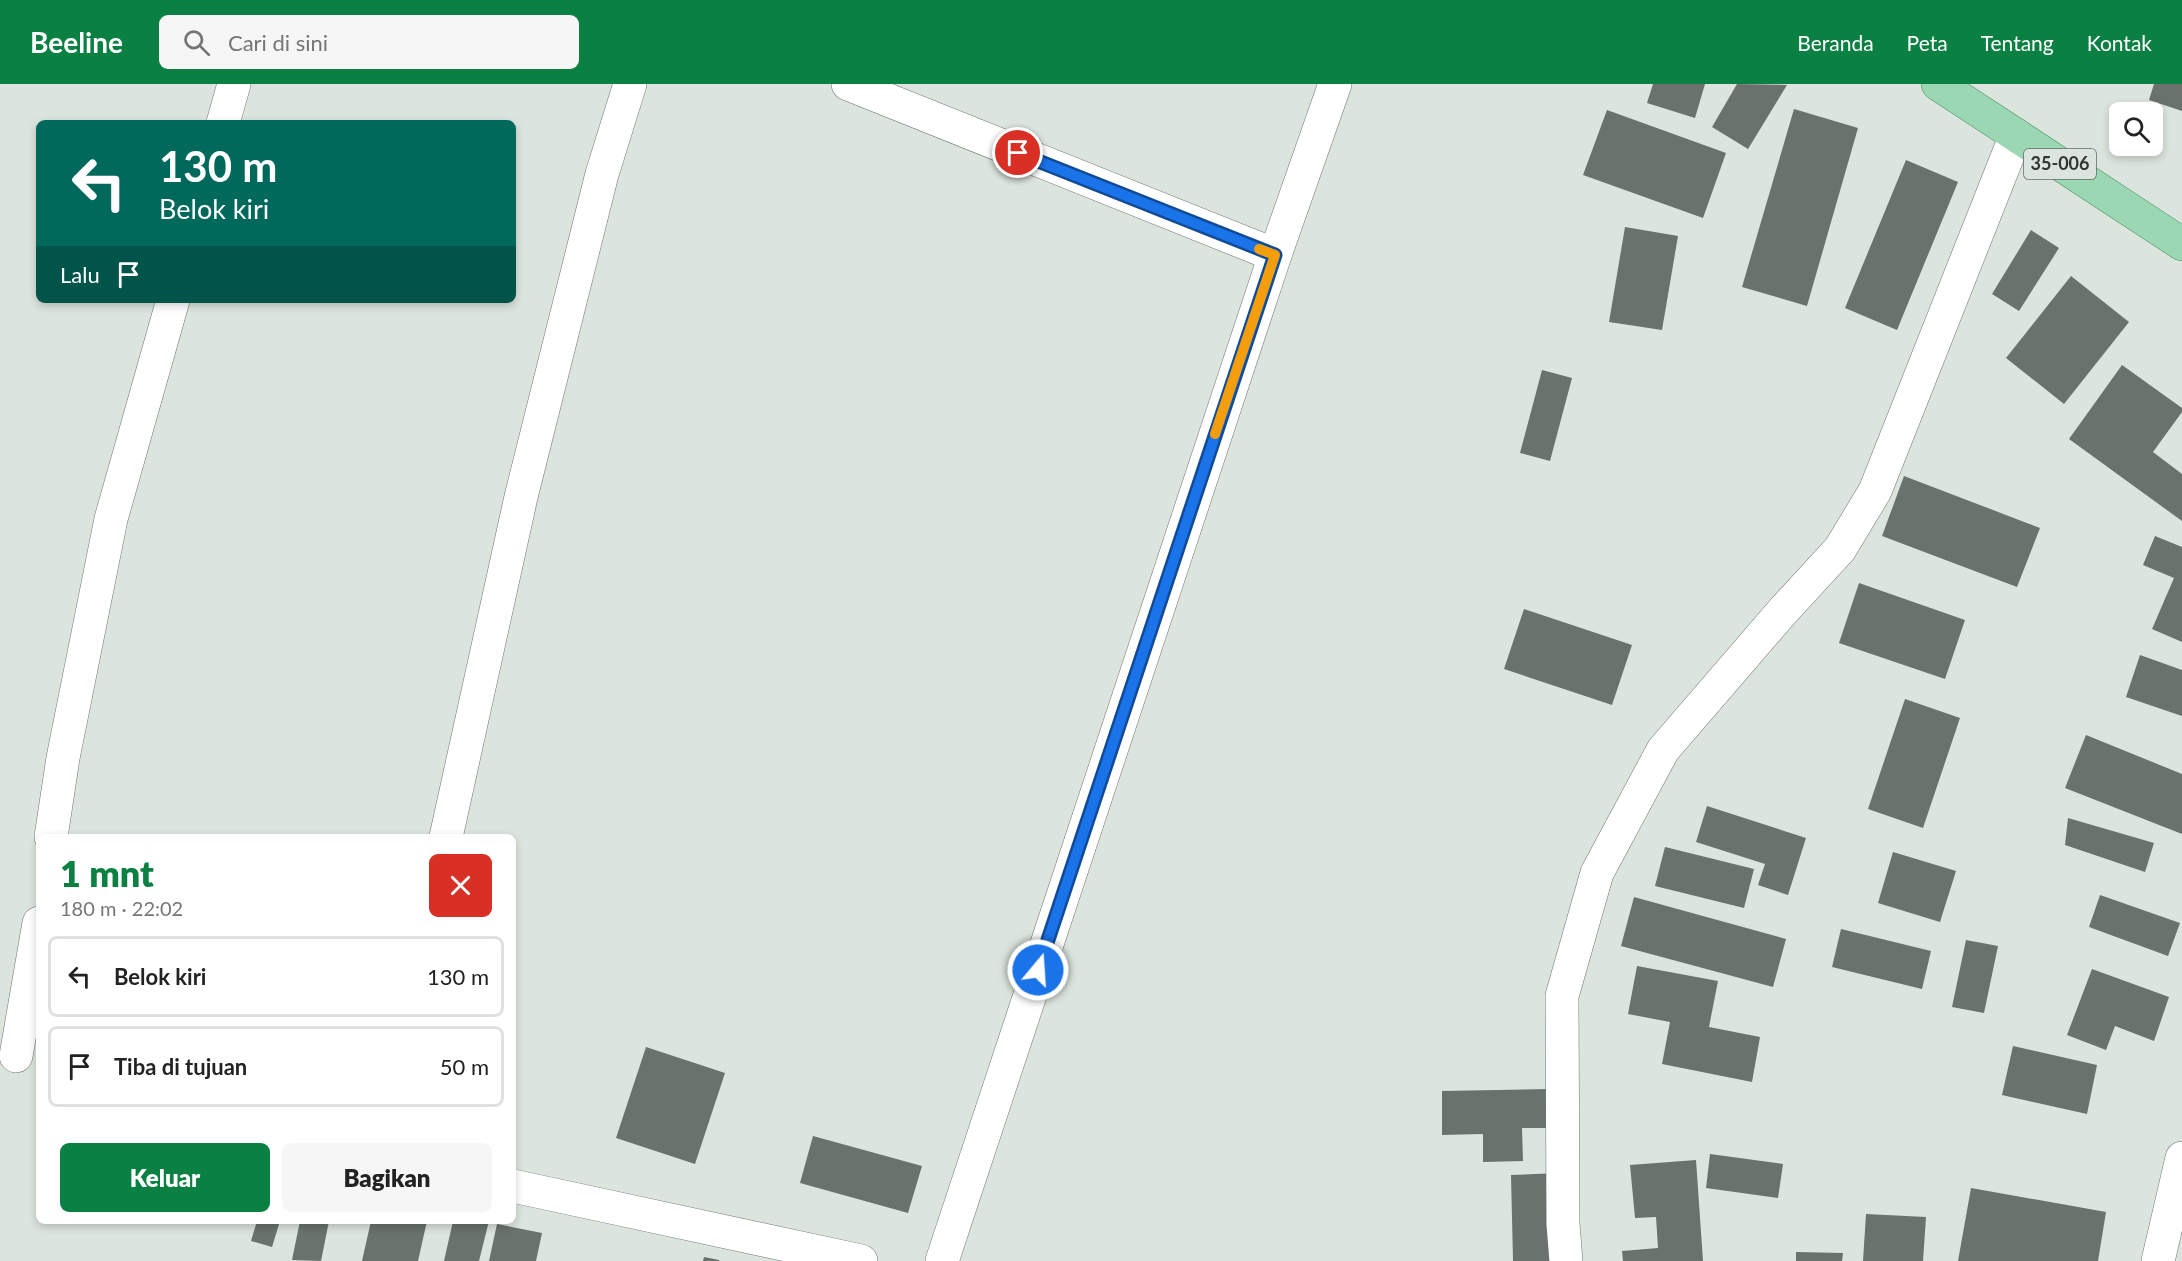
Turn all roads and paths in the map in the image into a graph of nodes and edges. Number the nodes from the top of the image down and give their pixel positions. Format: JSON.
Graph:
{"nodes":[{"id":1,"x":234,"y":84,"type":"edge"},
{"id":2,"x":630,"y":84,"type":"edge"},
{"id":3,"x":848,"y":84,"type":"edge"},
{"id":4,"x":1335,"y":84,"type":"edge"},
{"id":5,"x":1938,"y":84,"type":"edge"},
{"id":6,"x":224,"y":120,"type":"edge"},
{"id":7,"x":2016,"y":135,"type":"junction"},
{"id":8,"x":2182,"y":244,"type":"edge"},
{"id":9,"x":1275,"y":255,"type":"junction"},
{"id":10,"x":172,"y":303,"type":"edge"},
{"id":11,"x":51,"y":834,"type":"edge"},
{"id":12,"x":447,"y":834,"type":"edge"},
{"id":13,"x":36,"y":942,"type":"edge"},
{"id":14,"x":18,"y":1057,"type":"edge"},
{"id":15,"x":2182,"y":1158,"type":"edge"},
{"id":16,"x":516,"y":1187,"type":"edge"},
{"id":17,"x":861,"y":1261,"type":"edge"},
{"id":18,"x":942,"y":1261,"type":"edge"},
{"id":19,"x":1566,"y":1261,"type":"edge"},
{"id":20,"x":2158,"y":1261,"type":"edge"}],
"edges":[{"from":1,"to":6,"type":"street"},
{"from":2,"to":12,"type":"street"},
{"from":3,"to":9,"type":"street"},
{"from":4,"to":9,"type":"street"},
{"from":5,"to":7,"type":"main road","number":"35-006"},
{"from":7,"to":8,"type":"main road","number":"35-006"},
{"from":7,"to":19,"type":"street"},
{"from":9,"to":18,"type":"street"},
{"from":10,"to":11,"type":"street"},
{"from":13,"to":14,"type":"street"},
{"from":15,"to":20,"type":"street"},
{"from":16,"to":17,"type":"street"}]}
